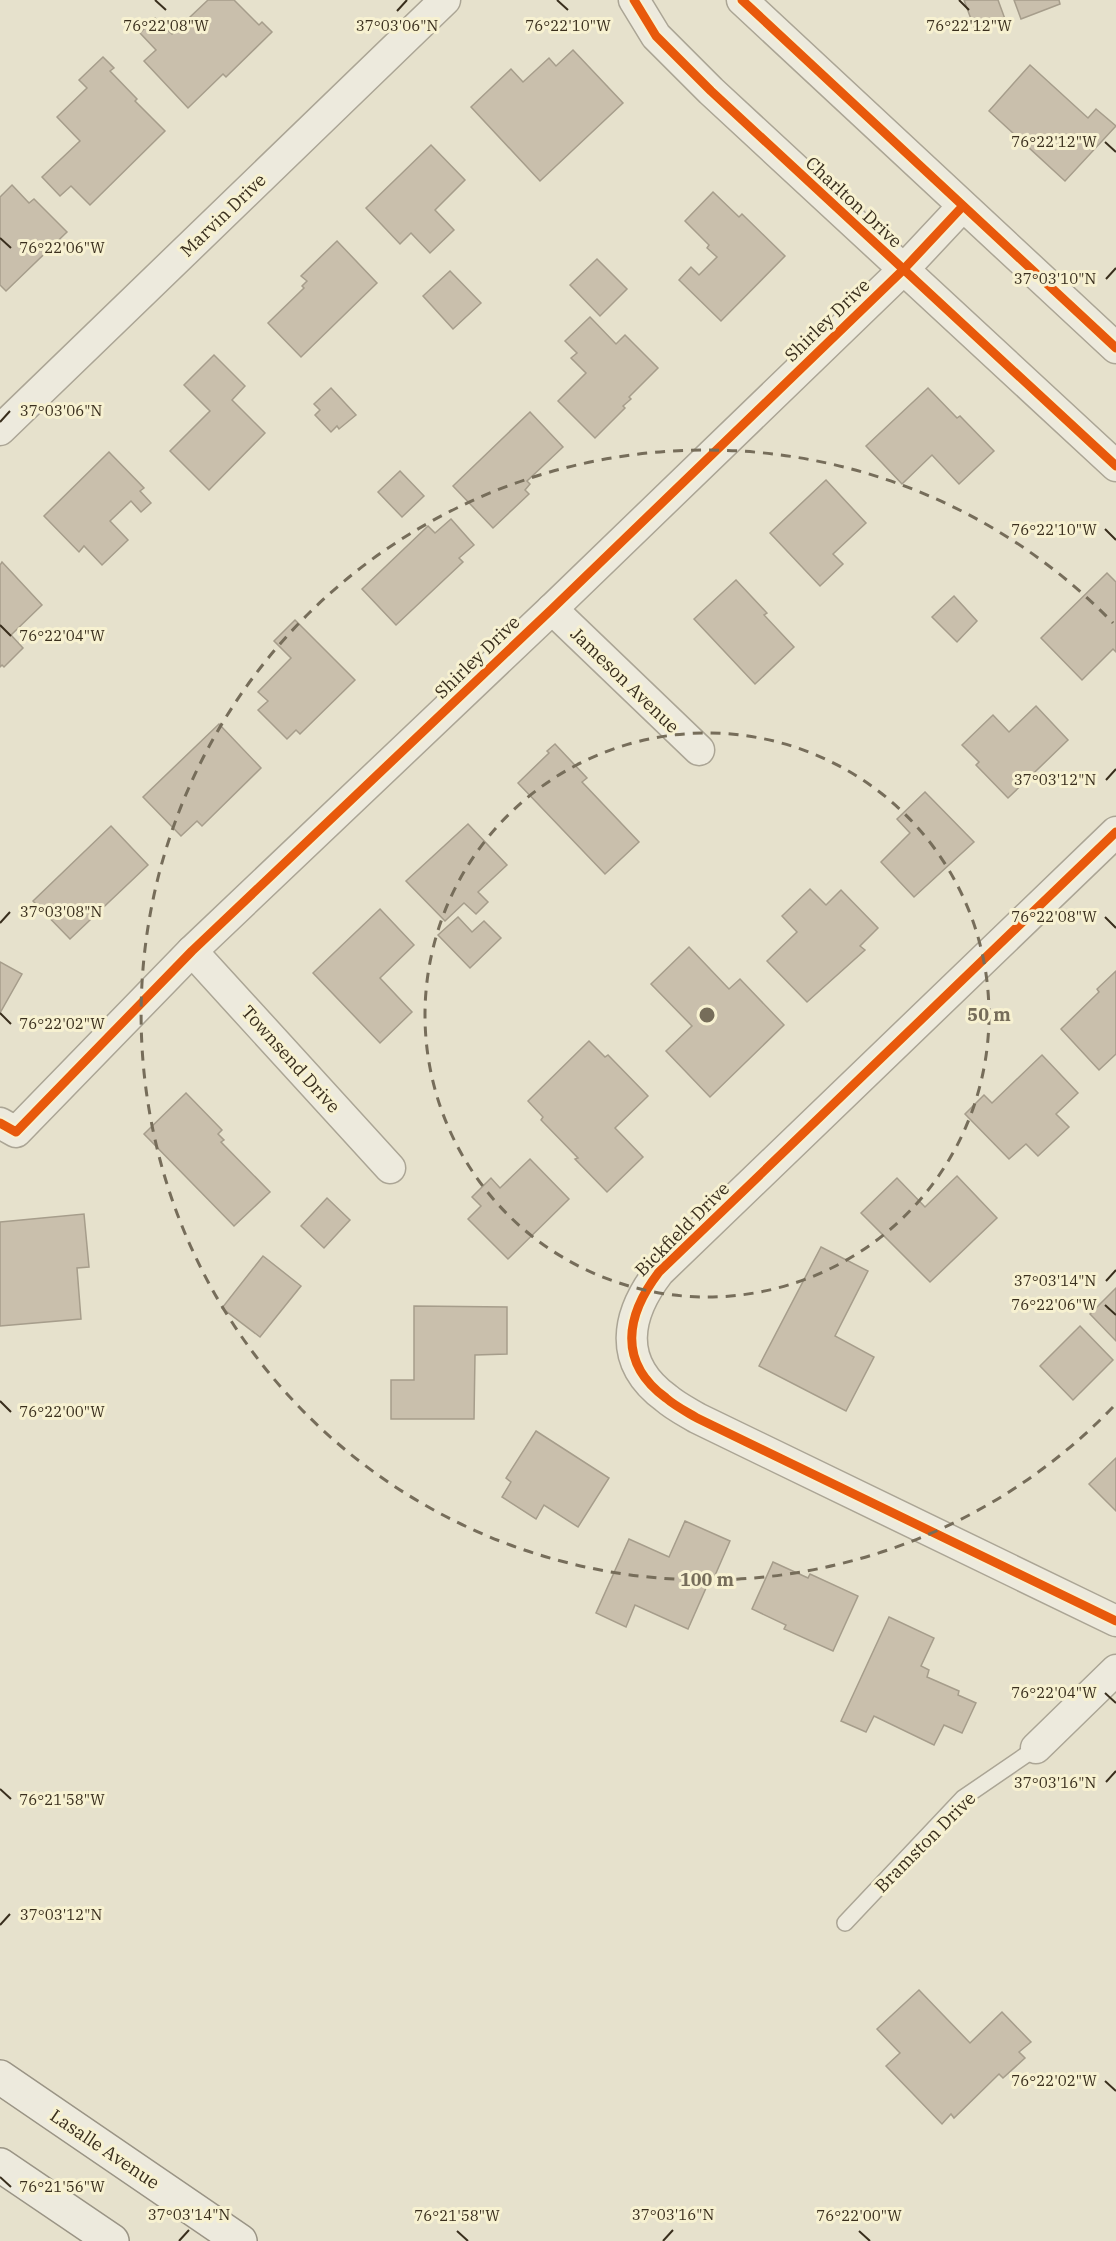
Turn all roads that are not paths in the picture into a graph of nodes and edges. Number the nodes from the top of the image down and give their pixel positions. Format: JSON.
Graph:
{"nodes":[{"id":1,"x":445,"y":0,"type":"edge"},
{"id":2,"x":634,"y":0,"type":"edge"},
{"id":3,"x":742,"y":0,"type":"edge"},
{"id":4,"x":962,"y":207,"type":"junction"},
{"id":5,"x":903,"y":270,"type":"junction"},
{"id":6,"x":1116,"y":348,"type":"edge"},
{"id":7,"x":0,"y":430,"type":"edge"},
{"id":8,"x":1116,"y":466,"type":"edge"},
{"id":9,"x":552,"y":609,"type":"junction"},
{"id":10,"x":699,"y":750,"type":"dead end"},
{"id":11,"x":1116,"y":832,"type":"edge"},
{"id":12,"x":192,"y":951,"type":"junction"},
{"id":13,"x":8,"y":1128,"type":"edge"},
{"id":14,"x":390,"y":1168,"type":"dead end"},
{"id":15,"x":1116,"y":1621,"type":"edge"},
{"id":16,"x":1116,"y":1670,"type":"edge"},
{"id":17,"x":1036,"y":1748,"type":"joint"},
{"id":18,"x":845,"y":1923,"type":"dead end"},
{"id":19,"x":0,"y":2077,"type":"edge"},
{"id":20,"x":0,"y":2165,"type":"edge"},
{"id":21,"x":112,"y":2241,"type":"edge"},
{"id":22,"x":240,"y":2241,"type":"edge"}],
"edges":[{"from":1,"to":7,"type":"street","name":"Marvin Drive"},
{"from":2,"to":5,"type":"street","name":"Charlton Drive"},
{"from":3,"to":4,"type":"street"},
{"from":4,"to":5,"type":"street","name":"Shirley Drive"},
{"from":4,"to":6,"type":"street"},
{"from":5,"to":8,"type":"street","name":"Charlton Drive"},
{"from":5,"to":9,"type":"street","name":"Shirley Drive"},
{"from":9,"to":10,"type":"street","name":"Jameson Avenue"},
{"from":9,"to":12,"type":"street","name":"Shirley Drive"},
{"from":11,"to":15,"type":"street","name":"Bickfield Drive"},
{"from":12,"to":13,"type":"street","name":"Shirley Drive"},
{"from":12,"to":14,"type":"street","name":"Townsend Drive"},
{"from":16,"to":17,"type":"street","name":"Bramston Drive"},
{"from":17,"to":18,"type":"lane","name":"Bramston Drive"},
{"from":19,"to":22,"type":"main road","name":"Lasalle Avenue"},
{"from":20,"to":21,"type":"main road"}]}
